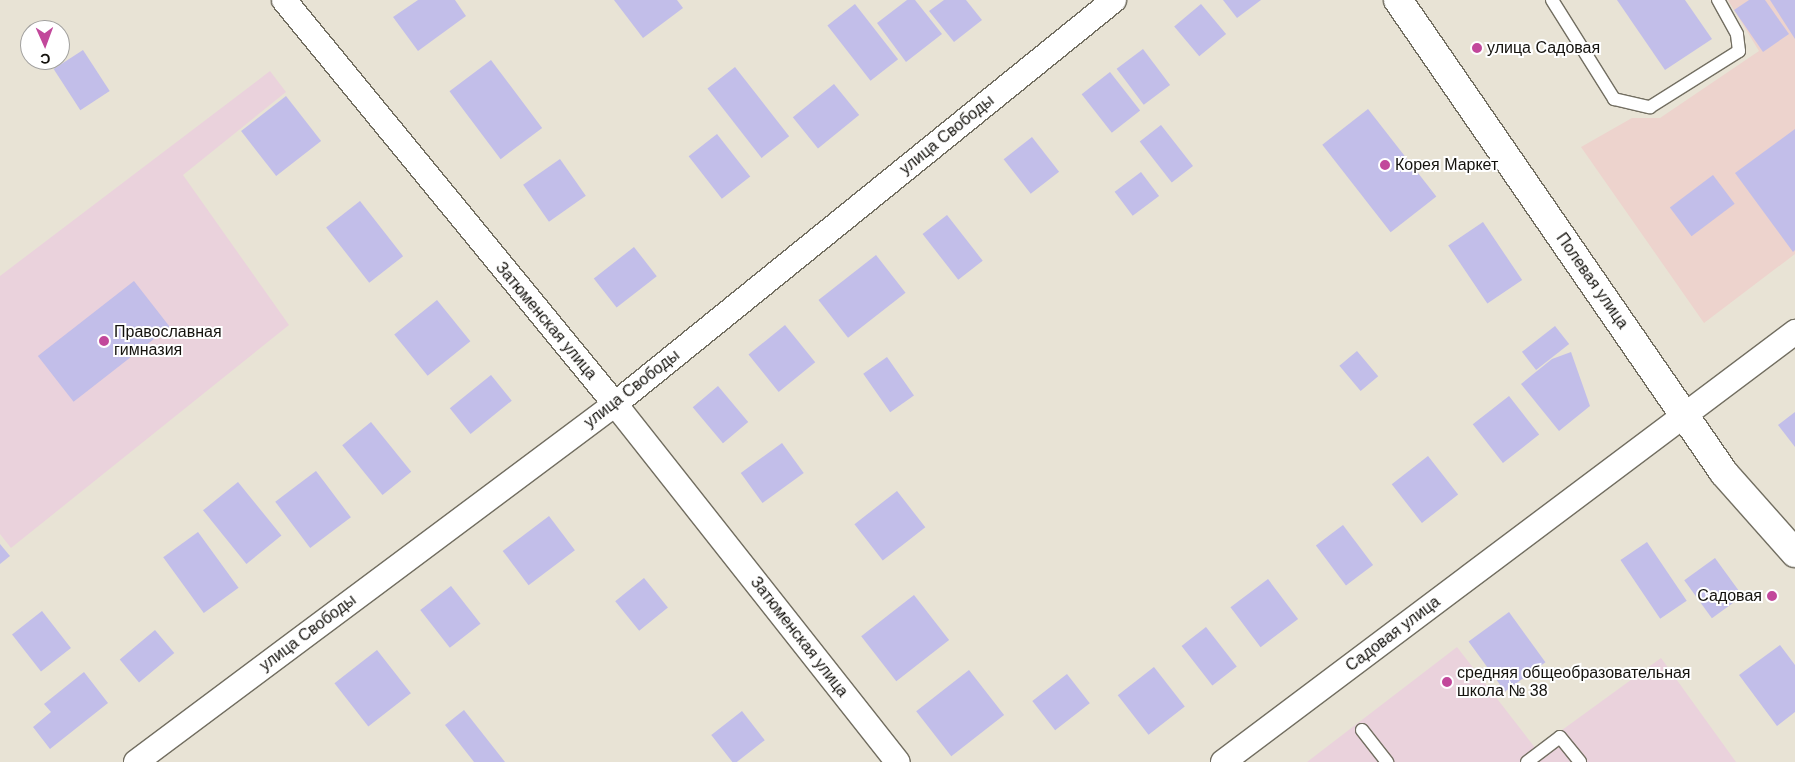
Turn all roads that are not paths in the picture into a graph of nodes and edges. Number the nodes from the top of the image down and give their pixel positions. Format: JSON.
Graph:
{"nodes":[{"id":1,"x":284,"y":0,"type":"edge"},
{"id":2,"x":1114,"y":0,"type":"edge"},
{"id":3,"x":1398,"y":0,"type":"edge"},
{"id":4,"x":1552,"y":0,"type":"edge"},
{"id":5,"x":1718,"y":0,"type":"edge"},
{"id":6,"x":1795,"y":332,"type":"edge"},
{"id":7,"x":615,"y":404,"type":"junction"},
{"id":8,"x":1684,"y":414,"type":"junction"},
{"id":9,"x":1795,"y":554,"type":"edge"},
{"id":10,"x":1362,"y":730,"type":"dead end"},
{"id":11,"x":136,"y":762,"type":"edge"},
{"id":12,"x":898,"y":762,"type":"edge"},
{"id":13,"x":1223,"y":762,"type":"edge"},
{"id":14,"x":1387,"y":762,"type":"edge"},
{"id":15,"x":1527,"y":762,"type":"edge"},
{"id":16,"x":1580,"y":762,"type":"edge"}],
"edges":[{"from":1,"to":7,"type":"street","name":"Затюменская улица"},
{"from":2,"to":7,"type":"street","name":"улица Свободы"},
{"from":3,"to":8,"type":"street","name":"Полевая улица"},
{"from":4,"to":5,"type":"lane"},
{"from":6,"to":8,"type":"street"},
{"from":7,"to":11,"type":"street","name":"улица Свободы"},
{"from":7,"to":12,"type":"street","name":"Затюменская улица"},
{"from":8,"to":9,"type":"street","name":"Полевая улица"},
{"from":8,"to":13,"type":"street","name":"Садовая улица"},
{"from":10,"to":14,"type":"lane"},
{"from":15,"to":16,"type":"lane"}]}
